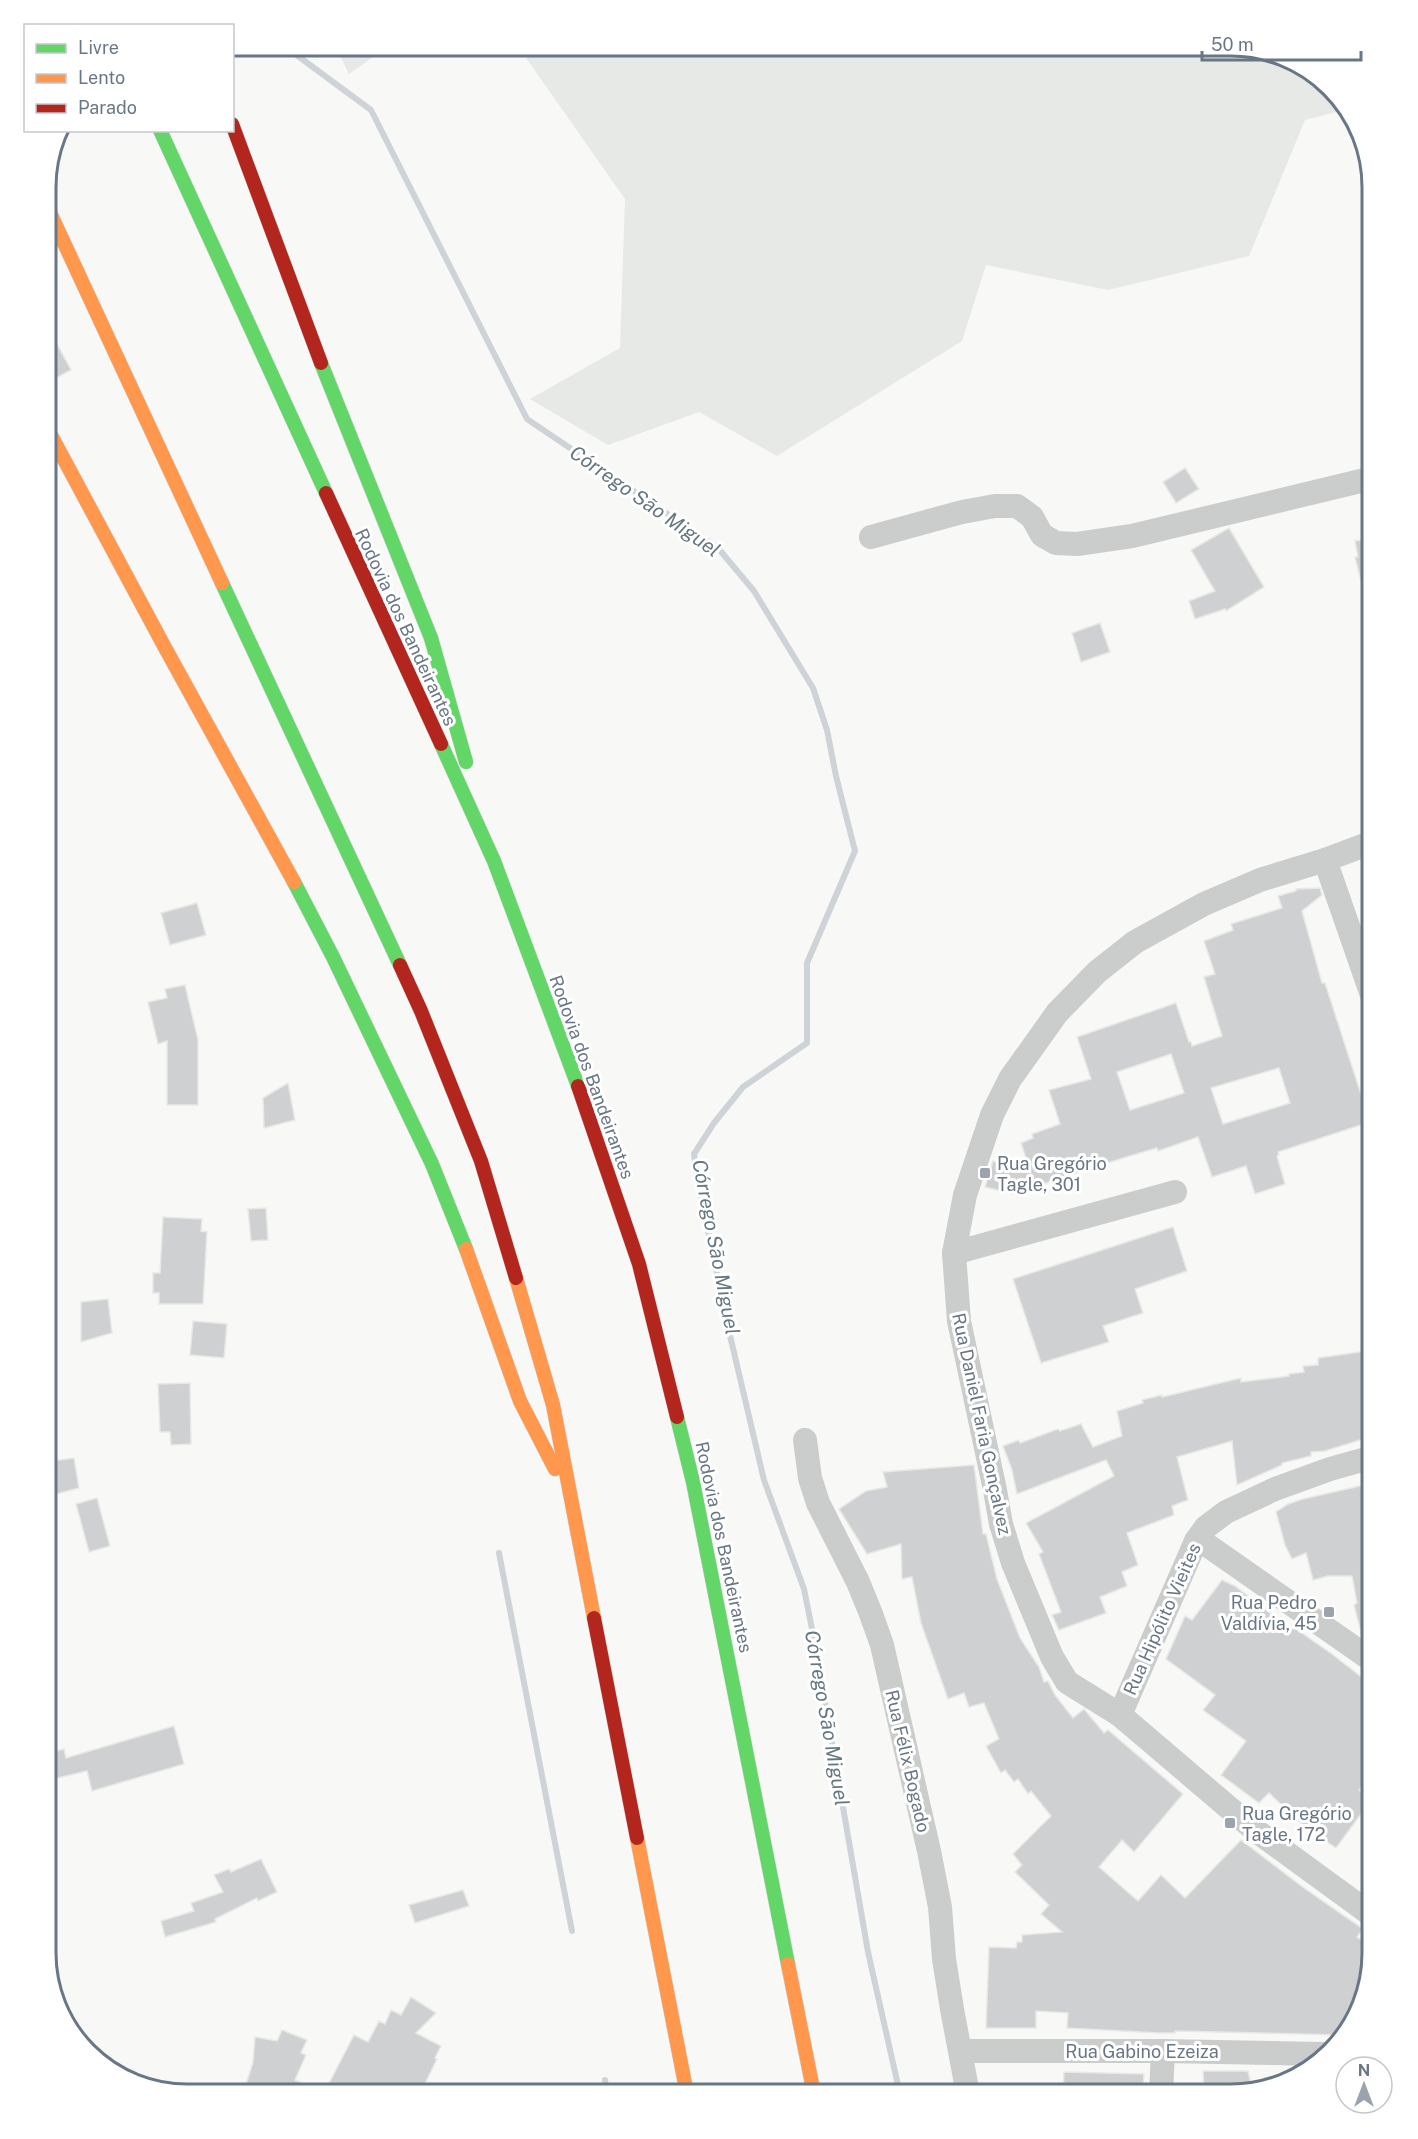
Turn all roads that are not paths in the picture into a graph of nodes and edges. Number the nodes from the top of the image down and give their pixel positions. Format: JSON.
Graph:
{"nodes":[{"id":1,"x":234,"y":129,"type":"edge"},
{"id":2,"x":161,"y":132,"type":"edge"},
{"id":3,"x":56,"y":226,"type":"edge"},
{"id":4,"x":56,"y":445,"type":"edge"},
{"id":5,"x":1362,"y":481,"type":"edge"},
{"id":6,"x":871,"y":537,"type":"dead end"},
{"id":7,"x":1362,"y":846,"type":"edge"},
{"id":8,"x":1325,"y":860,"type":"junction"},
{"id":9,"x":494,"y":861,"type":"junction"},
{"id":10,"x":1362,"y":966,"type":"edge"},
{"id":11,"x":1175,"y":1192,"type":"dead end"},
{"id":12,"x":954,"y":1253,"type":"junction"},
{"id":13,"x":805,"y":1440,"type":"dead end"},
{"id":14,"x":1362,"y":1460,"type":"edge"},
{"id":15,"x":572,"y":1502,"type":"junction"},
{"id":16,"x":1196,"y":1541,"type":"junction"},
{"id":17,"x":1362,"y":1654,"type":"edge"},
{"id":18,"x":1120,"y":1714,"type":"junction"},
{"id":19,"x":1362,"y":1908,"type":"edge"},
{"id":20,"x":961,"y":2051,"type":"junction"},
{"id":21,"x":1163,"y":2051,"type":"junction"},
{"id":22,"x":1314,"y":2054,"type":"edge"},
{"id":23,"x":685,"y":2083,"type":"edge"},
{"id":24,"x":812,"y":2084,"type":"edge"},
{"id":25,"x":966,"y":2084,"type":"edge"},
{"id":26,"x":1161,"y":2084,"type":"edge"}],
"edges":[{"from":1,"to":9,"type":"highway"},
{"from":2,"to":9,"type":"highway","name":"Rodovia dos Bandeirantes"},
{"from":3,"to":15,"type":"highway"},
{"from":4,"to":15,"type":"highway"},
{"from":5,"to":6,"type":"street"},
{"from":7,"to":8,"type":"street","name":"Rua Daniel Faria Gonçalvez"},
{"from":8,"to":10,"type":"street"},
{"from":8,"to":12,"type":"street","name":"Rua Daniel Faria Gonçalvez"},
{"from":9,"to":24,"type":"highway","name":"Rodovia dos Bandeirantes"},
{"from":11,"to":12,"type":"street"},
{"from":12,"to":18,"type":"street","name":"Rua Daniel Faria Gonçalvez"},
{"from":13,"to":20,"type":"street","name":"Rua Félix Bogado"},
{"from":14,"to":16,"type":"street","name":"Rua Hipólito Vieites"},
{"from":15,"to":23,"type":"highway"},
{"from":16,"to":17,"type":"street"},
{"from":16,"to":18,"type":"street","name":"Rua Hipólito Vieites"},
{"from":18,"to":19,"type":"street","name":"Rua Daniel Faria Gonçalvez"},
{"from":20,"to":21,"type":"street","name":"Rua Gabino Ezeiza"},
{"from":20,"to":25,"type":"street","name":"Rua Félix Bogado"},
{"from":21,"to":22,"type":"street","name":"Rua Gabino Ezeiza"},
{"from":21,"to":26,"type":"street"}]}
